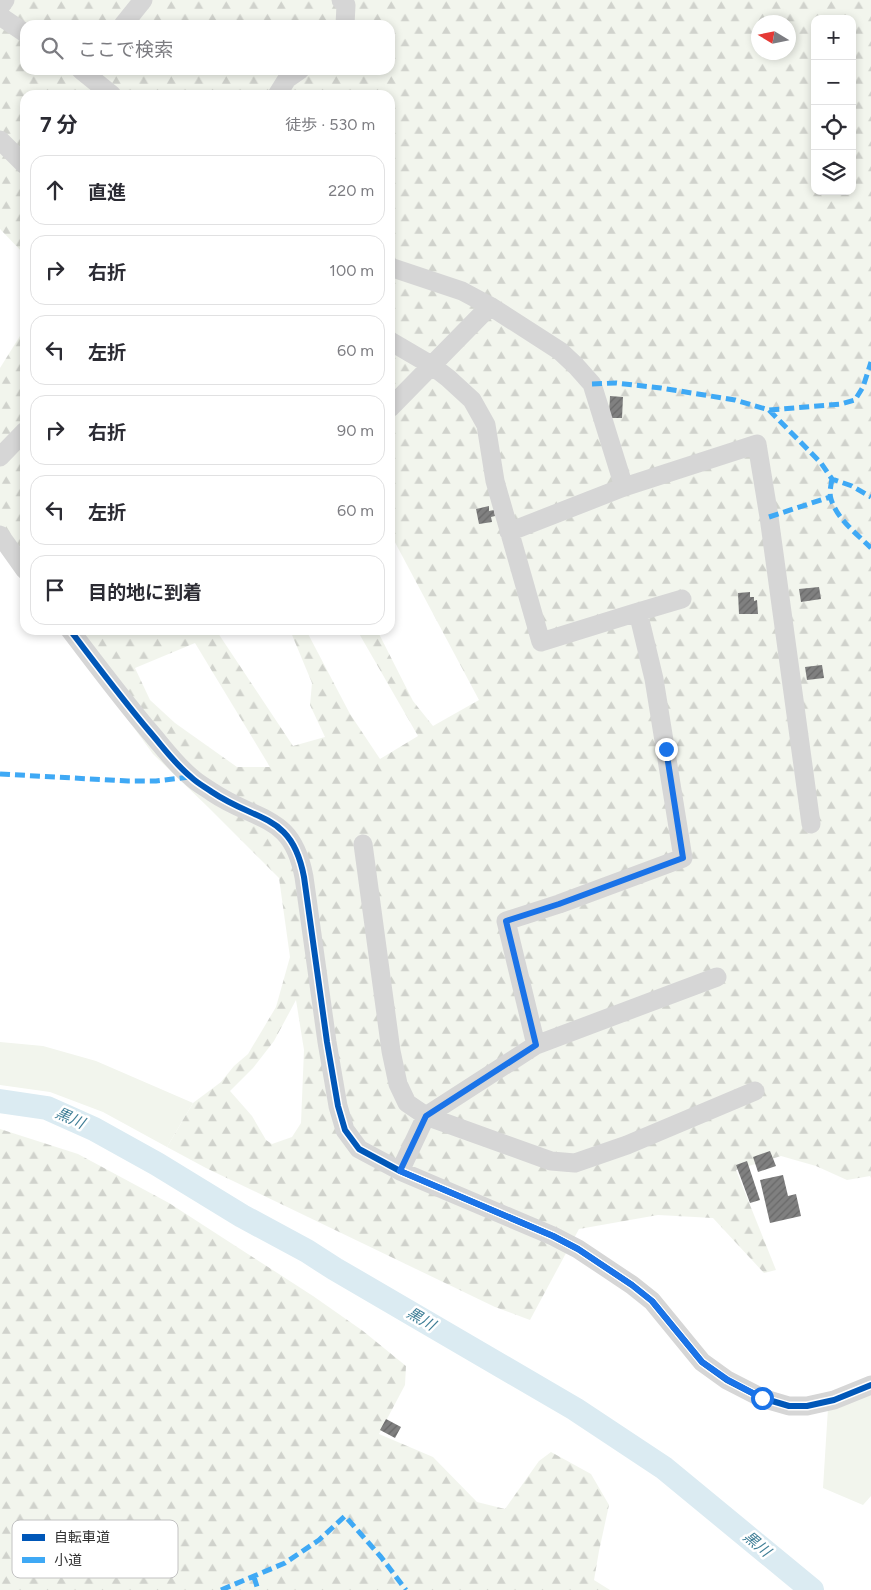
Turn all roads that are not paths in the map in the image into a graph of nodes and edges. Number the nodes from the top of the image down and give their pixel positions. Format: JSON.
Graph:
{"nodes":[{"id":1,"x":5,"y":0,"type":"edge"},
{"id":2,"x":143,"y":0,"type":"edge"},
{"id":3,"x":341,"y":0,"type":"edge"},
{"id":4,"x":0,"y":7,"type":"edge"},
{"id":5,"x":0,"y":16,"type":"edge"},
{"id":6,"x":127,"y":20,"type":"edge"},
{"id":7,"x":345,"y":20,"type":"edge"},
{"id":8,"x":20,"y":30,"type":"edge"},
{"id":9,"x":90,"y":75,"type":"edge"},
{"id":10,"x":293,"y":75,"type":"edge"},
{"id":11,"x":107,"y":90,"type":"edge"},
{"id":12,"x":280,"y":90,"type":"edge"},
{"id":13,"x":0,"y":140,"type":"edge"},
{"id":14,"x":20,"y":160,"type":"edge"},
{"id":15,"x":395,"y":270,"type":"edge"},
{"id":16,"x":490,"y":306,"type":"junction"},
{"id":17,"x":395,"y":344,"type":"edge"},
{"id":18,"x":431,"y":365,"type":"junction"},
{"id":19,"x":395,"y":403,"type":"edge"},
{"id":20,"x":20,"y":437,"type":"edge"},
{"id":21,"x":0,"y":457,"type":"edge"},
{"id":22,"x":624,"y":487,"type":"junction"},
{"id":23,"x":509,"y":532,"type":"junction"},
{"id":24,"x":0,"y":535,"type":"edge"},
{"id":25,"x":20,"y":563,"type":"edge"},
{"id":26,"x":682,"y":599,"type":"dead end"},
{"id":27,"x":638,"y":612,"type":"junction"},
{"id":28,"x":74,"y":635,"type":"edge"},
{"id":29,"x":810,"y":824,"type":"dead end"},
{"id":30,"x":362,"y":844,"type":"dead end"},
{"id":31,"x":717,"y":977,"type":"dead end"},
{"id":32,"x":536,"y":1045,"type":"junction"},
{"id":33,"x":755,"y":1091,"type":"dead end"},
{"id":34,"x":426,"y":1116,"type":"junction"},
{"id":35,"x":400,"y":1171,"type":"junction"},
{"id":36,"x":871,"y":1385,"type":"edge"}],
"edges":[{"from":1,"to":4,"type":"street"},
{"from":2,"to":6,"type":"street"},
{"from":3,"to":7,"type":"street"},
{"from":5,"to":8,"type":"street"},
{"from":9,"to":11,"type":"street"},
{"from":10,"to":12,"type":"street"},
{"from":13,"to":14,"type":"street"},
{"from":15,"to":16,"type":"street"},
{"from":16,"to":18,"type":"street"},
{"from":16,"to":22,"type":"street"},
{"from":17,"to":18,"type":"street"},
{"from":18,"to":19,"type":"street"},
{"from":18,"to":23,"type":"street"},
{"from":20,"to":21,"type":"street"},
{"from":22,"to":23,"type":"street"},
{"from":22,"to":29,"type":"street"},
{"from":23,"to":27,"type":"street"},
{"from":24,"to":25,"type":"street"},
{"from":26,"to":27,"type":"street"},
{"from":27,"to":32,"type":"street"},
{"from":28,"to":35,"type":"street"},
{"from":30,"to":34,"type":"street"},
{"from":31,"to":32,"type":"street"},
{"from":32,"to":34,"type":"street"},
{"from":33,"to":34,"type":"street"},
{"from":34,"to":35,"type":"street"},
{"from":35,"to":36,"type":"street"}]}
